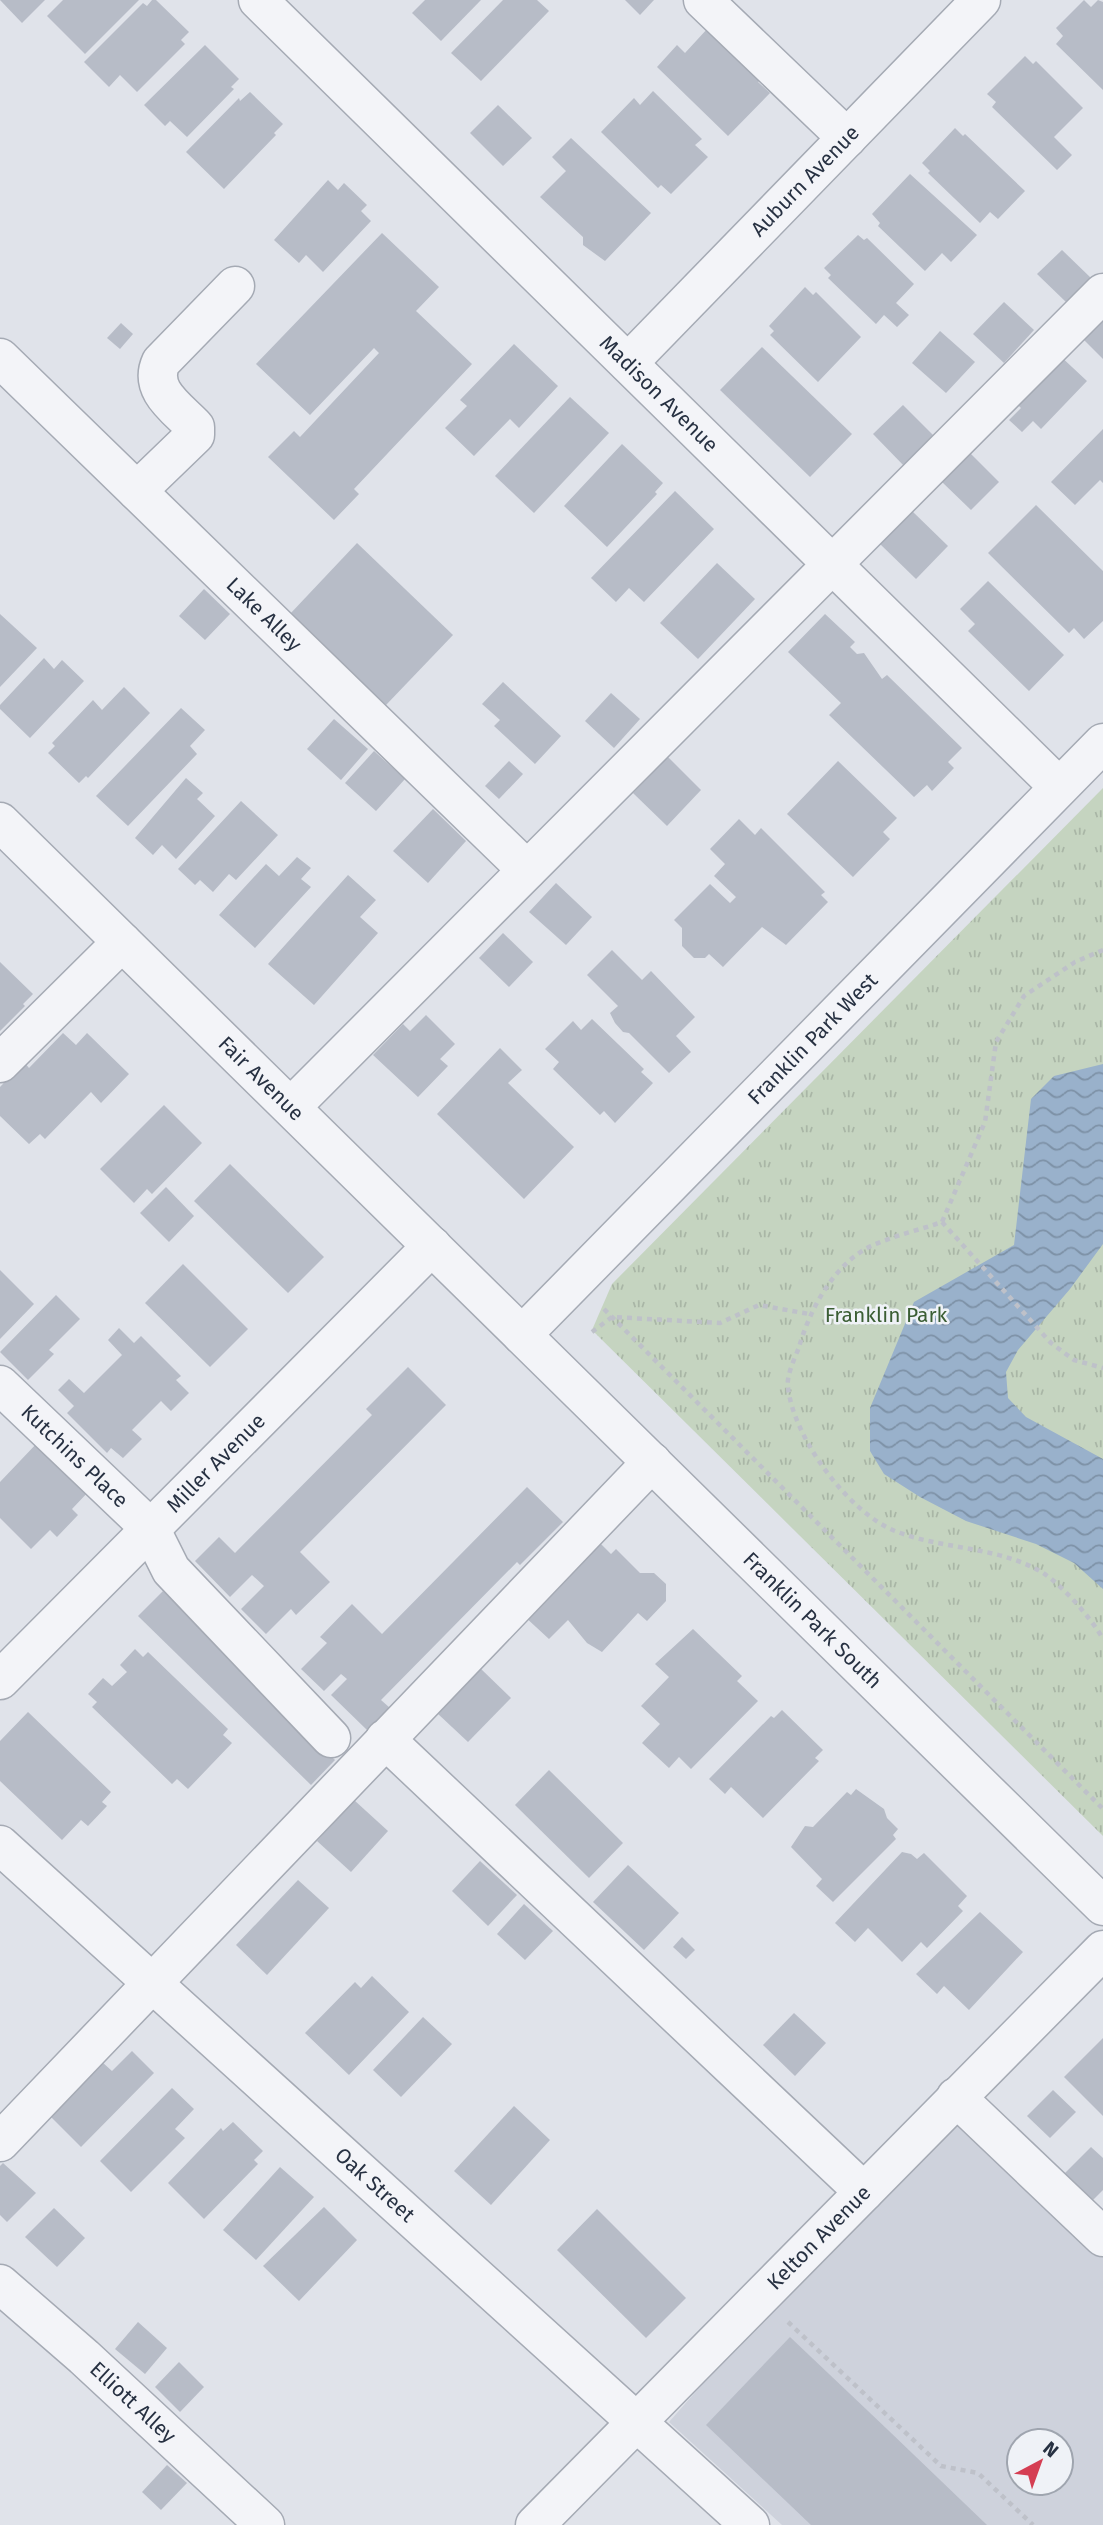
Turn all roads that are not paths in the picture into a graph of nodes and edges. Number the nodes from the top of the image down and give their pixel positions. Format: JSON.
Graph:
{"nodes":[{"id":1,"x":258,"y":0,"type":"edge"},
{"id":2,"x":703,"y":0,"type":"edge"},
{"id":3,"x":981,"y":0,"type":"edge"},
{"id":4,"x":847,"y":138,"type":"junction"},
{"id":5,"x":235,"y":286,"type":"dead end"},
{"id":6,"x":1103,"y":293,"type":"edge"},
{"id":7,"x":0,"y":358,"type":"edge"},
{"id":8,"x":628,"y":363,"type":"junction"},
{"id":9,"x":137,"y":491,"type":"junction"},
{"id":10,"x":833,"y":565,"type":"junction"},
{"id":11,"x":1103,"y":743,"type":"edge"},
{"id":12,"x":1059,"y":787,"type":"junction"},
{"id":13,"x":0,"y":822,"type":"edge"},
{"id":14,"x":527,"y":870,"type":"junction"},
{"id":15,"x":122,"y":942,"type":"junction"},
{"id":16,"x":0,"y":1063,"type":"edge"},
{"id":17,"x":291,"y":1107,"type":"junction"},
{"id":18,"x":432,"y":1246,"type":"junction"},
{"id":19,"x":522,"y":1335,"type":"junction"},
{"id":20,"x":0,"y":1385,"type":"edge"},
{"id":21,"x":652,"y":1462,"type":"junction"},
{"id":22,"x":150,"y":1528,"type":"junction"},
{"id":23,"x":0,"y":1680,"type":"edge"},
{"id":24,"x":331,"y":1738,"type":"dead end"},
{"id":25,"x":385,"y":1739,"type":"junction"},
{"id":26,"x":0,"y":1844,"type":"edge"},
{"id":27,"x":1103,"y":1906,"type":"edge"},
{"id":28,"x":1103,"y":1950,"type":"edge"},
{"id":29,"x":152,"y":1983,"type":"junction"},
{"id":30,"x":956,"y":2097,"type":"junction"},
{"id":31,"x":0,"y":2142,"type":"edge"},
{"id":32,"x":864,"y":2192,"type":"junction"},
{"id":33,"x":1103,"y":2237,"type":"edge"},
{"id":34,"x":0,"y":2284,"type":"edge"},
{"id":35,"x":637,"y":2422,"type":"junction"},
{"id":36,"x":265,"y":2525,"type":"edge"},
{"id":37,"x":535,"y":2525,"type":"edge"},
{"id":38,"x":750,"y":2525,"type":"edge"}],
"edges":[{"from":1,"to":8,"type":"street","name":"Madison Avenue"},
{"from":2,"to":4,"type":"street"},
{"from":3,"to":4,"type":"street","name":"Auburn Avenue"},
{"from":4,"to":8,"type":"street","name":"Auburn Avenue"},
{"from":5,"to":9,"type":"street"},
{"from":6,"to":10,"type":"street"},
{"from":7,"to":9,"type":"street","name":"Lake Alley"},
{"from":8,"to":10,"type":"street","name":"Madison Avenue"},
{"from":9,"to":14,"type":"street","name":"Lake Alley"},
{"from":10,"to":12,"type":"street","name":"Madison Avenue"},
{"from":10,"to":14,"type":"street"},
{"from":11,"to":12,"type":"street","name":"Franklin Park West"},
{"from":12,"to":19,"type":"street","name":"Franklin Park West"},
{"from":13,"to":15,"type":"street","name":"Fair Avenue"},
{"from":14,"to":17,"type":"street"},
{"from":15,"to":16,"type":"street"},
{"from":15,"to":17,"type":"street","name":"Fair Avenue"},
{"from":17,"to":18,"type":"street","name":"Fair Avenue"},
{"from":18,"to":19,"type":"street","name":"Fair Avenue"},
{"from":18,"to":22,"type":"street","name":"Miller Avenue"},
{"from":19,"to":21,"type":"street","name":"Franklin Park South"},
{"from":20,"to":22,"type":"street","name":"Kutchins Place"},
{"from":21,"to":25,"type":"street"},
{"from":21,"to":27,"type":"street","name":"Franklin Park South"},
{"from":22,"to":23,"type":"street","name":"Miller Avenue"},
{"from":22,"to":24,"type":"street","name":"Kutchins Place"},
{"from":25,"to":29,"type":"street"},
{"from":25,"to":32,"type":"street"},
{"from":26,"to":29,"type":"street","name":"Oak Street"},
{"from":28,"to":30,"type":"street","name":"Kelton Avenue"},
{"from":29,"to":31,"type":"street"},
{"from":29,"to":35,"type":"street","name":"Oak Street"},
{"from":30,"to":32,"type":"street","name":"Kelton Avenue"},
{"from":30,"to":33,"type":"street"},
{"from":32,"to":35,"type":"street","name":"Kelton Avenue"},
{"from":34,"to":36,"type":"street","name":"Elliott Alley"},
{"from":35,"to":37,"type":"street","name":"Kelton Avenue"},
{"from":35,"to":38,"type":"street","name":"Oak Street"}]}
